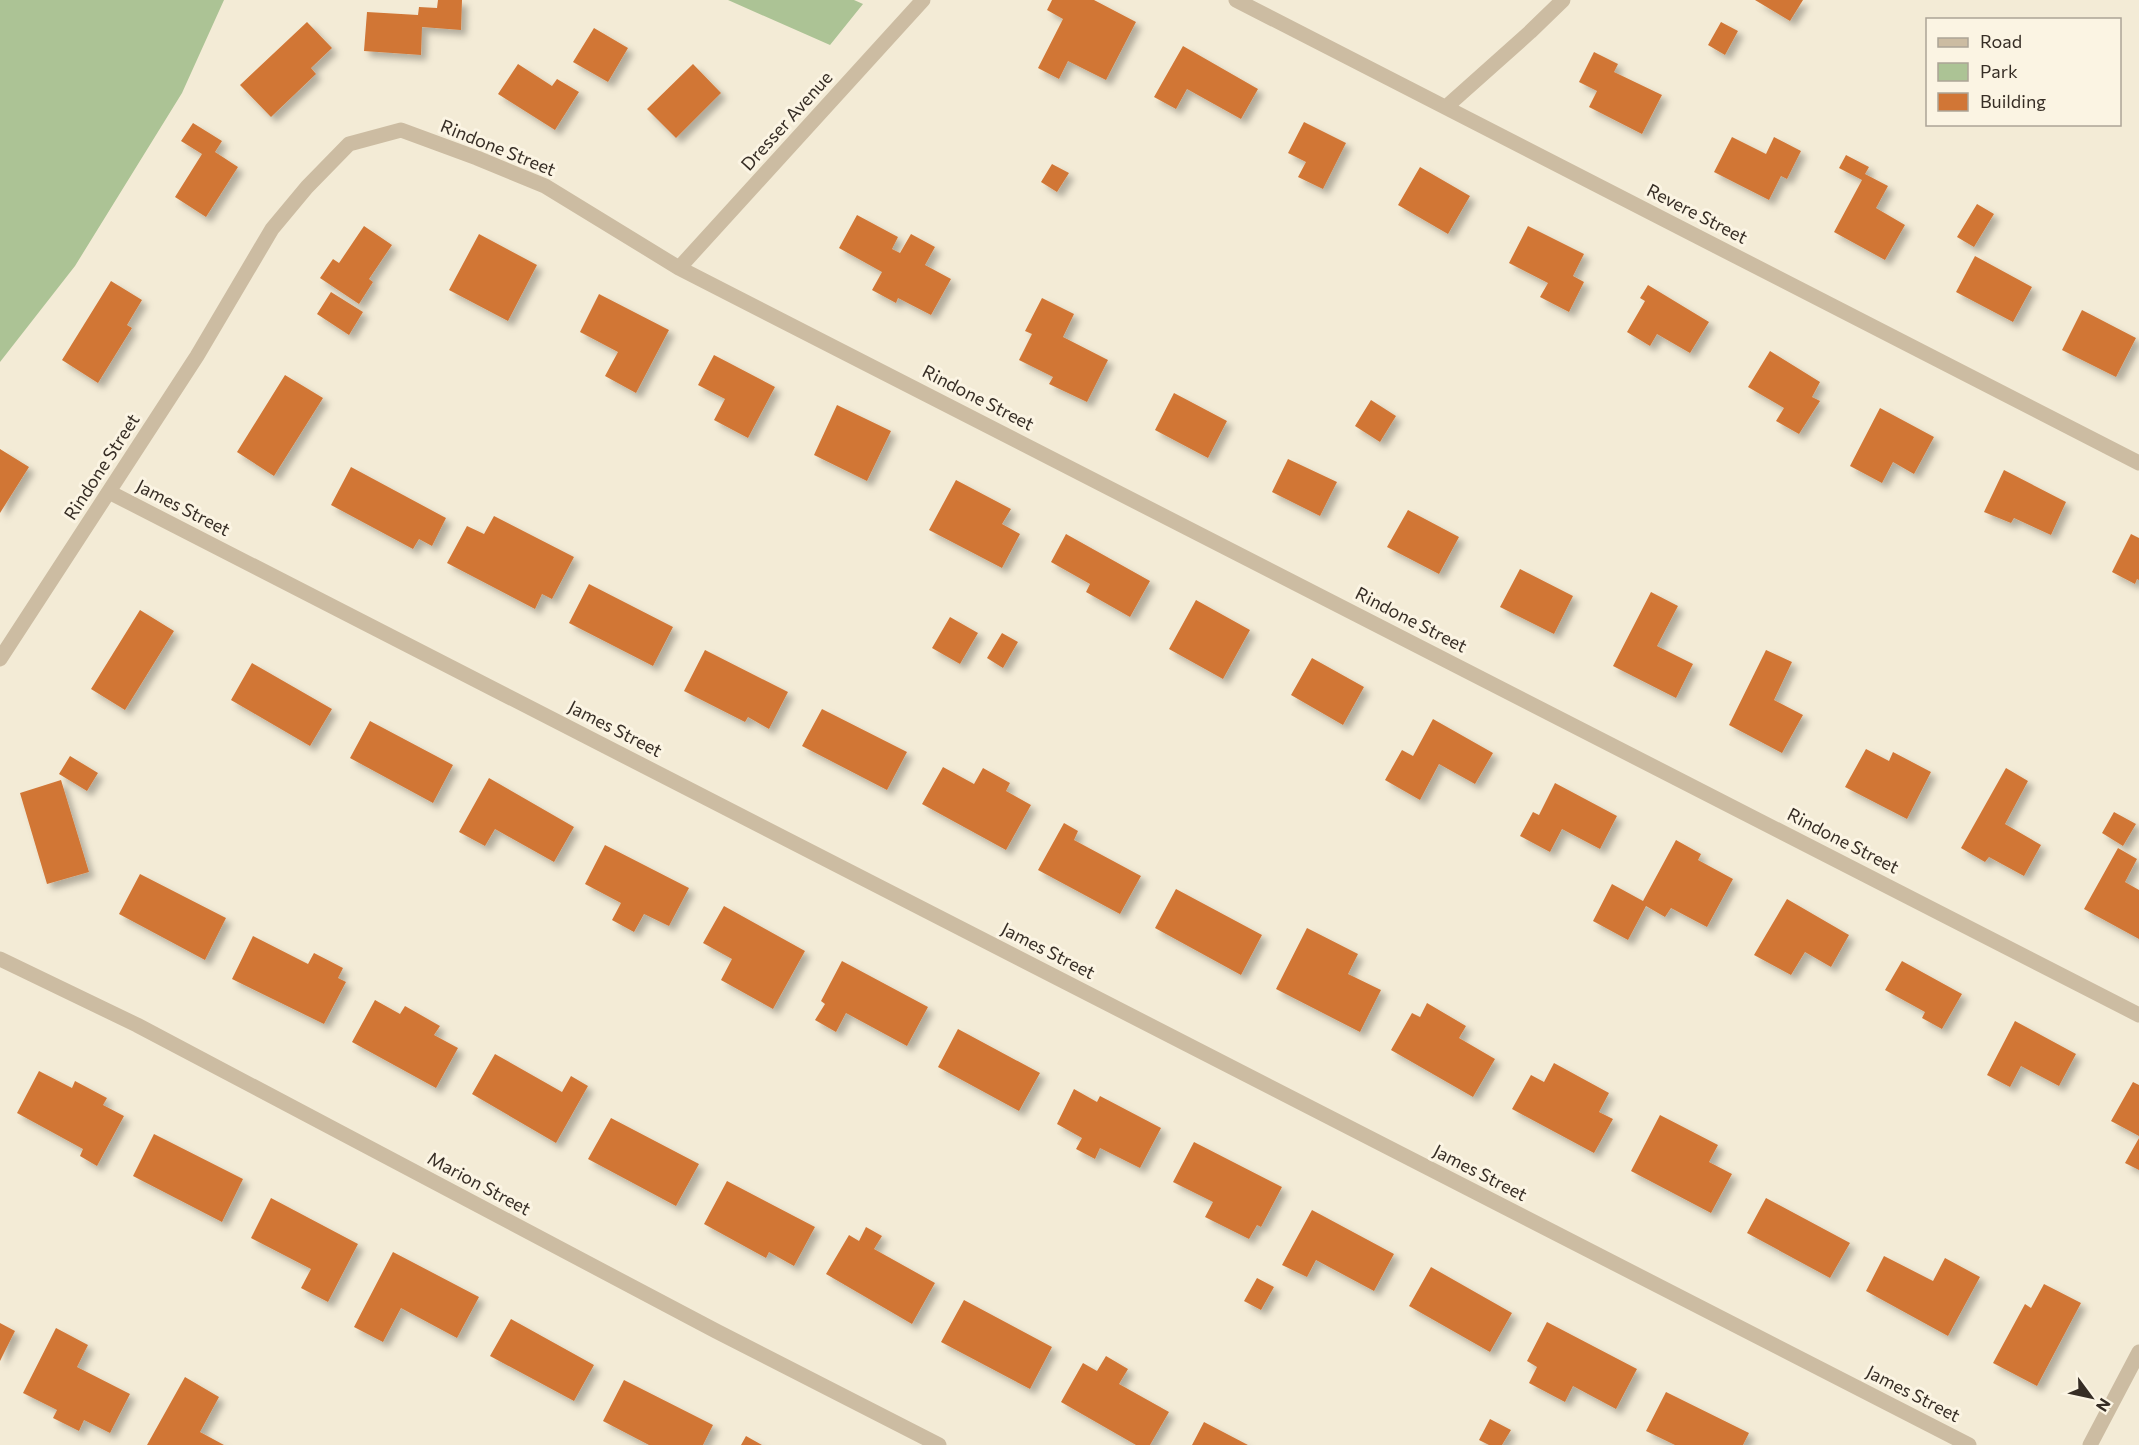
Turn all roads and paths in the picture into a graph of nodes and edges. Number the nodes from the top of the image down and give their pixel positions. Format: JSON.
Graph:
{"nodes":[{"id":1,"x":923,"y":0,"type":"edge"},
{"id":2,"x":1236,"y":0,"type":"edge"},
{"id":3,"x":1563,"y":0,"type":"edge"},
{"id":4,"x":1446,"y":106,"type":"junction"},
{"id":5,"x":679,"y":268,"type":"junction"},
{"id":6,"x":2139,"y":463,"type":"edge"},
{"id":7,"x":109,"y":492,"type":"junction"},
{"id":8,"x":0,"y":659,"type":"edge"},
{"id":9,"x":0,"y":959,"type":"edge"},
{"id":10,"x":2139,"y":1015,"type":"edge"},
{"id":11,"x":2139,"y":1352,"type":"edge"},
{"id":12,"x":939,"y":1445,"type":"edge"},
{"id":13,"x":1969,"y":1445,"type":"edge"},
{"id":14,"x":2090,"y":1445,"type":"edge"}],
"edges":[{"from":1,"to":5,"type":"street","name":"Dresser Avenue"},
{"from":2,"to":4,"type":"street","name":"Revere Street"},
{"from":3,"to":4,"type":"street"},
{"from":4,"to":6,"type":"street","name":"Revere Street"},
{"from":5,"to":7,"type":"street","name":"Rindone Street"},
{"from":5,"to":10,"type":"street","name":"Rindone Street"},
{"from":7,"to":8,"type":"street","name":"Rindone Street"},
{"from":7,"to":13,"type":"street","name":"James Street"},
{"from":9,"to":12,"type":"street","name":"Marion Street"},
{"from":11,"to":14,"type":"street"}]}
